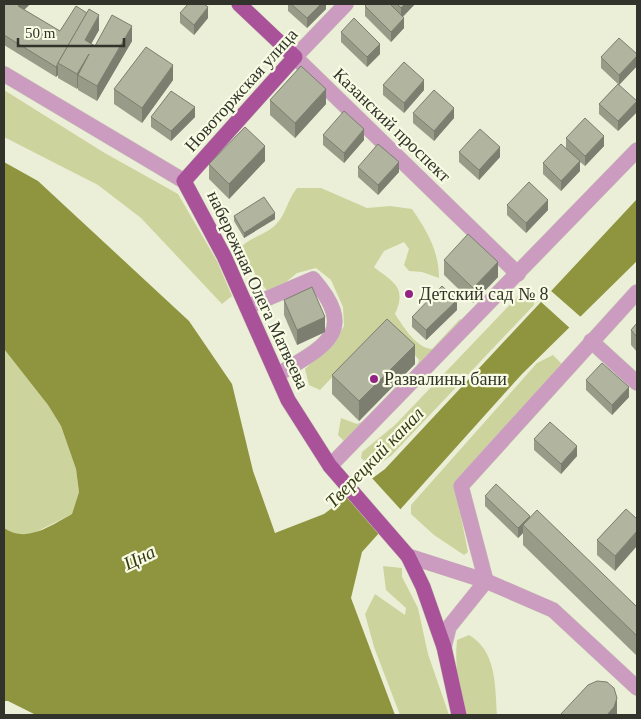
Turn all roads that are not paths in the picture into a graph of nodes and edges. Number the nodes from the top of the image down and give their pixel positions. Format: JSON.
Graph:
{"nodes":[{"id":1,"x":239,"y":4,"type":"edge"},
{"id":2,"x":346,"y":4,"type":"edge"},
{"id":3,"x":295,"y":57,"type":"junction"},
{"id":4,"x":4,"y":74,"type":"edge"},
{"id":5,"x":637,"y":150,"type":"edge"},
{"id":6,"x":184,"y":181,"type":"junction"},
{"id":7,"x":518,"y":274,"type":"junction"},
{"id":8,"x":637,"y":292,"type":"edge"},
{"id":9,"x":247,"y":307,"type":"junction"},
{"id":10,"x":591,"y":341,"type":"junction"},
{"id":11,"x":277,"y":375,"type":"junction"},
{"id":12,"x":637,"y":383,"type":"edge"},
{"id":13,"x":330,"y":466,"type":"junction"},
{"id":14,"x":408,"y":556,"type":"junction"},
{"id":15,"x":486,"y":581,"type":"junction"},
{"id":16,"x":444,"y":647,"type":"junction"},
{"id":17,"x":637,"y":688,"type":"edge"},
{"id":18,"x":459,"y":715,"type":"edge"}],
"edges":[{"from":1,"to":3,"type":"main road","name":"Казанский проспект"},
{"from":2,"to":3,"type":"street","name":"Новоторжская улица"},
{"from":3,"to":6,"type":"main road","name":"Новоторжская улица"},
{"from":3,"to":7,"type":"street","name":"Казанский проспект"},
{"from":4,"to":6,"type":"street","name":"набережная Олега Матвеева"},
{"from":5,"to":7,"type":"street"},
{"from":6,"to":9,"type":"main road","name":"набережная Олега Матвеева"},
{"from":7,"to":13,"type":"street"},
{"from":8,"to":10,"type":"street"},
{"from":9,"to":11,"type":"main road","name":"набережная Олега Матвеева"},
{"from":9,"to":11,"type":"street"},
{"from":10,"to":12,"type":"street"},
{"from":10,"to":15,"type":"street"},
{"from":11,"to":13,"type":"main road","name":"набережная Олега Матвеева"},
{"from":13,"to":14,"type":"main road","name":"набережная Олега Матвеева"},
{"from":14,"to":15,"type":"street"},
{"from":14,"to":16,"type":"main road","name":"набережная Олега Матвеева"},
{"from":15,"to":16,"type":"street"},
{"from":15,"to":17,"type":"street"},
{"from":16,"to":18,"type":"main road","name":"набережная Олега Матвеева"}]}
